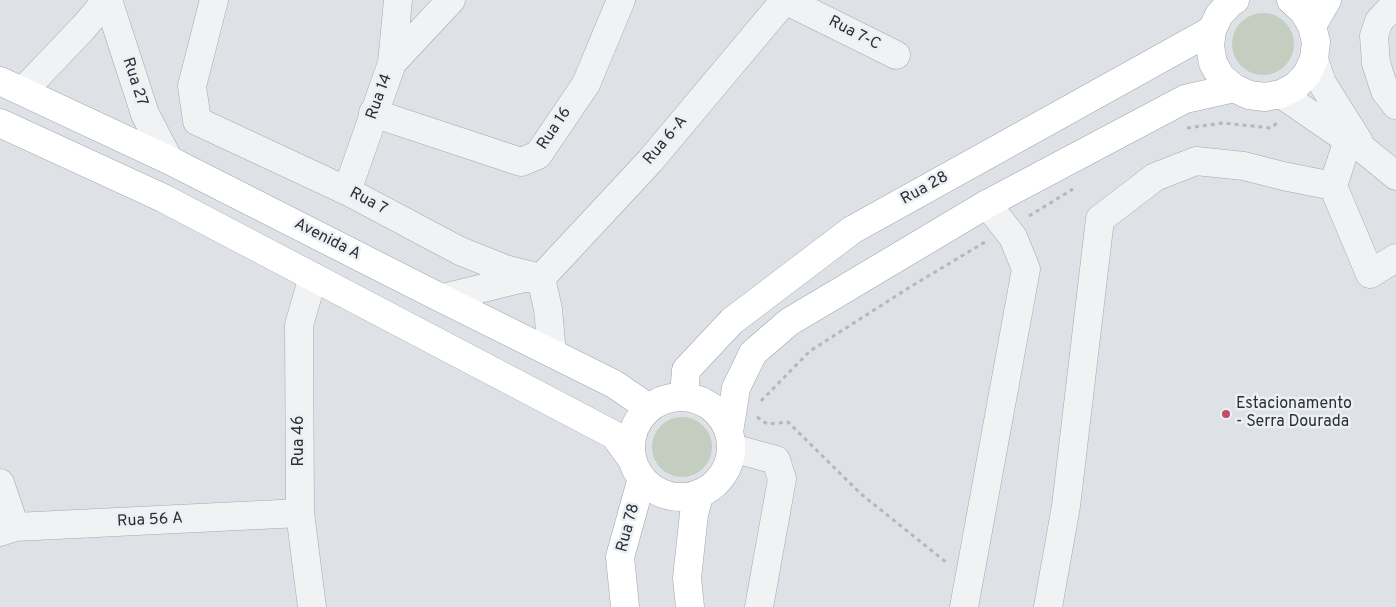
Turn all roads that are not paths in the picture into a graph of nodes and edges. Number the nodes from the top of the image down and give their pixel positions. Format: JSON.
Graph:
{"nodes":[{"id":1,"x":107,"y":0,"type":"edge"},
{"id":2,"x":214,"y":0,"type":"edge"},
{"id":3,"x":398,"y":0,"type":"edge"},
{"id":4,"x":451,"y":0,"type":"edge"},
{"id":5,"x":621,"y":0,"type":"edge"},
{"id":6,"x":785,"y":0,"type":"edge"},
{"id":7,"x":1235,"y":0,"type":"edge"},
{"id":8,"x":1291,"y":0,"type":"edge"},
{"id":9,"x":1327,"y":0,"type":"edge"},
{"id":10,"x":1396,"y":3,"type":"edge"},
{"id":11,"x":1312,"y":26,"type":"junction"},
{"id":12,"x":1212,"y":30,"type":"junction"},
{"id":13,"x":896,"y":55,"type":"dead end"},
{"id":14,"x":1314,"y":59,"type":"junction"},
{"id":15,"x":392,"y":63,"type":"junction"},
{"id":16,"x":11,"y":86,"type":"edge"},
{"id":17,"x":1234,"y":88,"type":"junction"},
{"id":18,"x":1290,"y":100,"type":"junction"},
{"id":19,"x":1396,"y":105,"type":"edge"},
{"id":20,"x":374,"y":113,"type":"junction"},
{"id":21,"x":0,"y":123,"type":"edge"},
{"id":22,"x":1354,"y":140,"type":"junction"},
{"id":23,"x":169,"y":160,"type":"junction"},
{"id":24,"x":1396,"y":176,"type":"edge"},
{"id":25,"x":1332,"y":186,"type":"junction"},
{"id":26,"x":348,"y":191,"type":"junction"},
{"id":27,"x":987,"y":204,"type":"junction"},
{"id":28,"x":1396,"y":258,"type":"edge"},
{"id":29,"x":313,"y":276,"type":"junction"},
{"id":30,"x":541,"y":278,"type":"junction"},
{"id":31,"x":443,"y":298,"type":"junction"},
{"id":32,"x":552,"y":353,"type":"junction"},
{"id":33,"x":684,"y":397,"type":"junction"},
{"id":34,"x":649,"y":408,"type":"junction"},
{"id":35,"x":730,"y":440,"type":"junction"},
{"id":36,"x":637,"y":470,"type":"junction"},
{"id":37,"x":0,"y":483,"type":"edge"},
{"id":38,"x":700,"y":494,"type":"junction"},
{"id":39,"x":300,"y":513,"type":"junction"},
{"id":40,"x":7,"y":530,"type":"edge"},
{"id":41,"x":312,"y":607,"type":"edge"},
{"id":42,"x":625,"y":607,"type":"edge"},
{"id":43,"x":690,"y":607,"type":"edge"},
{"id":44,"x":759,"y":607,"type":"edge"},
{"id":45,"x":964,"y":607,"type":"edge"},
{"id":46,"x":1048,"y":607,"type":"edge"}],
"edges":[{"from":1,"to":16,"type":"street","name":"Rua 27"},
{"from":1,"to":23,"type":"street","name":"Rua 27"},
{"from":2,"to":26,"type":"street","name":"Rua 7"},
{"from":3,"to":15,"type":"street","name":"Rua 14"},
{"from":4,"to":15,"type":"street"},
{"from":5,"to":20,"type":"street","name":"Rua 16"},
{"from":6,"to":13,"type":"street","name":"Rua 7-C"},
{"from":6,"to":30,"type":"street","name":"Rua 6-A"},
{"from":7,"to":12,"type":"main road"},
{"from":8,"to":11,"type":"main road"},
{"from":9,"to":11,"type":"main road"},
{"from":10,"to":19,"type":"street"},
{"from":11,"to":14,"type":"main road"},
{"from":12,"to":17,"type":"main road"},
{"from":12,"to":33,"type":"main road","name":"Rua 28"},
{"from":14,"to":18,"type":"main road"},
{"from":14,"to":22,"type":"street"},
{"from":15,"to":20,"type":"street","name":"Rua 14"},
{"from":16,"to":23,"type":"main road","name":"Avenida A"},
{"from":17,"to":18,"type":"main road"},
{"from":17,"to":27,"type":"main road"},
{"from":18,"to":22,"type":"street"},
{"from":20,"to":26,"type":"street","name":"Rua 14"},
{"from":21,"to":29,"type":"main road"},
{"from":22,"to":24,"type":"street"},
{"from":22,"to":25,"type":"street"},
{"from":23,"to":31,"type":"main road","name":"Avenida A"},
{"from":25,"to":28,"type":"street"},
{"from":25,"to":46,"type":"street"},
{"from":26,"to":30,"type":"street","name":"Rua 7"},
{"from":27,"to":35,"type":"main road"},
{"from":27,"to":45,"type":"street"},
{"from":29,"to":36,"type":"main road"},
{"from":29,"to":39,"type":"street","name":"Rua 46"},
{"from":30,"to":31,"type":"street"},
{"from":30,"to":32,"type":"street"},
{"from":31,"to":32,"type":"main road","name":"Avenida A"},
{"from":32,"to":34,"type":"main road","name":"Avenida A"},
{"from":33,"to":34,"type":"main road"},
{"from":33,"to":35,"type":"main road"},
{"from":34,"to":36,"type":"main road"},
{"from":35,"to":38,"type":"main road"},
{"from":35,"to":44,"type":"street"},
{"from":36,"to":38,"type":"main road"},
{"from":36,"to":42,"type":"main road","name":"Rua 78"},
{"from":37,"to":40,"type":"street"},
{"from":38,"to":43,"type":"main road"},
{"from":39,"to":40,"type":"street","name":"Rua 56 A"},
{"from":39,"to":41,"type":"street","name":"Rua 46"}]}
